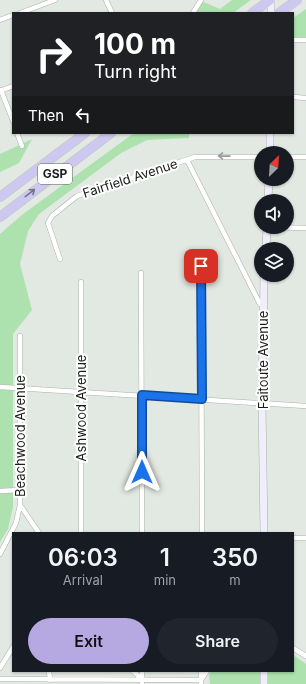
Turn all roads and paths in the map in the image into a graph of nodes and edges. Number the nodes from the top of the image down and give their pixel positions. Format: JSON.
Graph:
{"nodes":[{"id":1,"x":55,"y":0,"type":"edge"},
{"id":2,"x":106,"y":0,"type":"edge"},
{"id":3,"x":201,"y":0,"type":"edge"},
{"id":4,"x":271,"y":0,"type":"edge"},
{"id":5,"x":297,"y":0,"type":"edge"},
{"id":6,"x":23,"y":12,"type":"edge"},
{"id":7,"x":112,"y":12,"type":"edge"},
{"id":8,"x":194,"y":12,"type":"edge"},
{"id":9,"x":253,"y":12,"type":"edge"},
{"id":10,"x":271,"y":12,"type":"edge"},
{"id":11,"x":280,"y":12,"type":"edge"},
{"id":12,"x":12,"y":15,"type":"edge"},
{"id":13,"x":0,"y":20,"type":"edge"},
{"id":14,"x":294,"y":40,"type":"edge"},
{"id":15,"x":306,"y":40,"type":"edge"},
{"id":16,"x":12,"y":86,"type":"edge"},
{"id":17,"x":1,"y":91,"type":"edge"},
{"id":18,"x":294,"y":98,"type":"edge"},
{"id":19,"x":306,"y":98,"type":"edge"},
{"id":20,"x":12,"y":118,"type":"edge"},
{"id":21,"x":17,"y":134,"type":"edge"},
{"id":22,"x":84,"y":134,"type":"edge"},
{"id":23,"x":110,"y":134,"type":"edge"},
{"id":24,"x":270,"y":134,"type":"edge"},
{"id":25,"x":22,"y":146,"type":"dead end"},
{"id":26,"x":270,"y":146,"type":"edge"},
{"id":27,"x":254,"y":157,"type":"edge"},
{"id":28,"x":294,"y":157,"type":"edge"},
{"id":29,"x":306,"y":157,"type":"edge"},
{"id":30,"x":187,"y":160,"type":"junction"},
{"id":31,"x":0,"y":197,"type":"edge"},
{"id":32,"x":0,"y":217,"type":"edge"},
{"id":33,"x":294,"y":228,"type":"edge"},
{"id":34,"x":306,"y":228,"type":"edge"},
{"id":35,"x":60,"y":259,"type":"dead end"},
{"id":36,"x":201,"y":266,"type":"dead end"},
{"id":37,"x":141,"y":273,"type":"dead end"},
{"id":38,"x":81,"y":282,"type":"dead end"},
{"id":39,"x":264,"y":282,"type":"edge"},
{"id":40,"x":263,"y":304,"type":"junction"},
{"id":41,"x":20,"y":336,"type":"dead end"},
{"id":42,"x":0,"y":386,"type":"edge"},
{"id":43,"x":20,"y":388,"type":"junction"},
{"id":44,"x":81,"y":392,"type":"junction"},
{"id":45,"x":142,"y":395,"type":"junction"},
{"id":46,"x":202,"y":399,"type":"junction"},
{"id":47,"x":262,"y":403,"type":"junction"},
{"id":48,"x":306,"y":406,"type":"edge"},
{"id":49,"x":20,"y":490,"type":"junction"},
{"id":50,"x":0,"y":491,"type":"edge"},
{"id":51,"x":20,"y":505,"type":"junction"},
{"id":52,"x":12,"y":532,"type":"edge"},
{"id":53,"x":38,"y":532,"type":"edge"},
{"id":54,"x":81,"y":532,"type":"edge"},
{"id":55,"x":142,"y":532,"type":"edge"},
{"id":56,"x":202,"y":532,"type":"edge"},
{"id":57,"x":264,"y":532,"type":"edge"},
{"id":58,"x":12,"y":533,"type":"edge"},
{"id":59,"x":294,"y":538,"type":"edge"},
{"id":60,"x":306,"y":538,"type":"edge"},
{"id":61,"x":0,"y":554,"type":"edge"},
{"id":62,"x":12,"y":648,"type":"edge"},
{"id":63,"x":294,"y":649,"type":"edge"},
{"id":64,"x":306,"y":656,"type":"edge"},
{"id":65,"x":0,"y":668,"type":"edge"},
{"id":66,"x":48,"y":672,"type":"edge"},
{"id":67,"x":134,"y":672,"type":"edge"},
{"id":68,"x":201,"y":672,"type":"edge"},
{"id":69,"x":207,"y":672,"type":"edge"},
{"id":70,"x":264,"y":672,"type":"edge"},
{"id":71,"x":0,"y":679,"type":"edge"},
{"id":72,"x":50,"y":680,"type":"junction"},
{"id":73,"x":88,"y":682,"type":"edge"},
{"id":74,"x":142,"y":682,"type":"edge"},
{"id":75,"x":202,"y":683,"type":"edge"},
{"id":76,"x":264,"y":684,"type":"edge"}],
"edges":[{"from":1,"to":6,"type":"street"},
{"from":2,"to":7,"type":"street"},
{"from":3,"to":8,"type":"street"},
{"from":4,"to":9,"type":"highway"},
{"from":4,"to":10,"type":"street"},
{"from":5,"to":11,"type":"highway"},
{"from":12,"to":13,"type":"street"},
{"from":14,"to":15,"type":"street"},
{"from":16,"to":17,"type":"street"},
{"from":17,"to":20,"type":"street"},
{"from":18,"to":19,"type":"street"},
{"from":21,"to":25,"type":"street"},
{"from":22,"to":31,"type":"highway","number":"GSP"},
{"from":32,"to":23,"type":"highway","number":"GSP","one_way":true},
{"from":24,"to":26,"type":"street"},
{"from":27,"to":30,"type":"street","name":"Fairfield Avenue","one_way":true},
{"from":28,"to":29,"type":"street"},
{"from":30,"to":35,"type":"street","name":"Fairfield Avenue"},
{"from":30,"to":40,"type":"street","name":"Faitoute Avenue"},
{"from":33,"to":34,"type":"street"},
{"from":36,"to":46,"type":"street"},
{"from":37,"to":45,"type":"street"},
{"from":38,"to":44,"type":"street","name":"Ashwood Avenue"},
{"from":39,"to":40,"type":"street"},
{"from":40,"to":47,"type":"street","name":"Faitoute Avenue"},
{"from":41,"to":43,"type":"street","name":"Beachwood Avenue"},
{"from":42,"to":43,"type":"street"},
{"from":43,"to":44,"type":"street"},
{"from":43,"to":49,"type":"street","name":"Beachwood Avenue"},
{"from":44,"to":45,"type":"street"},
{"from":44,"to":54,"type":"street","name":"Ashwood Avenue"},
{"from":45,"to":46,"type":"street"},
{"from":45,"to":55,"type":"street"},
{"from":46,"to":47,"type":"street"},
{"from":46,"to":56,"type":"street"},
{"from":47,"to":48,"type":"street"},
{"from":47,"to":57,"type":"street","name":"Faitoute Avenue"},
{"from":49,"to":50,"type":"street"},
{"from":49,"to":51,"type":"street","name":"Beachwood Avenue"},
{"from":51,"to":52,"type":"street","name":"Beachwood Avenue"},
{"from":51,"to":53,"type":"street"},
{"from":58,"to":61,"type":"street","name":"Beachwood Avenue"},
{"from":59,"to":60,"type":"street"},
{"from":62,"to":65,"type":"street"},
{"from":63,"to":64,"type":"street"},
{"from":66,"to":72,"type":"street"},
{"from":67,"to":74,"type":"street"},
{"from":68,"to":75,"type":"street"},
{"from":69,"to":75,"type":"street"},
{"from":70,"to":76,"type":"street"},
{"from":71,"to":72,"type":"street"},
{"from":72,"to":73,"type":"street"},
{"from":73,"to":74,"type":"street"},
{"from":74,"to":75,"type":"street"}]}
